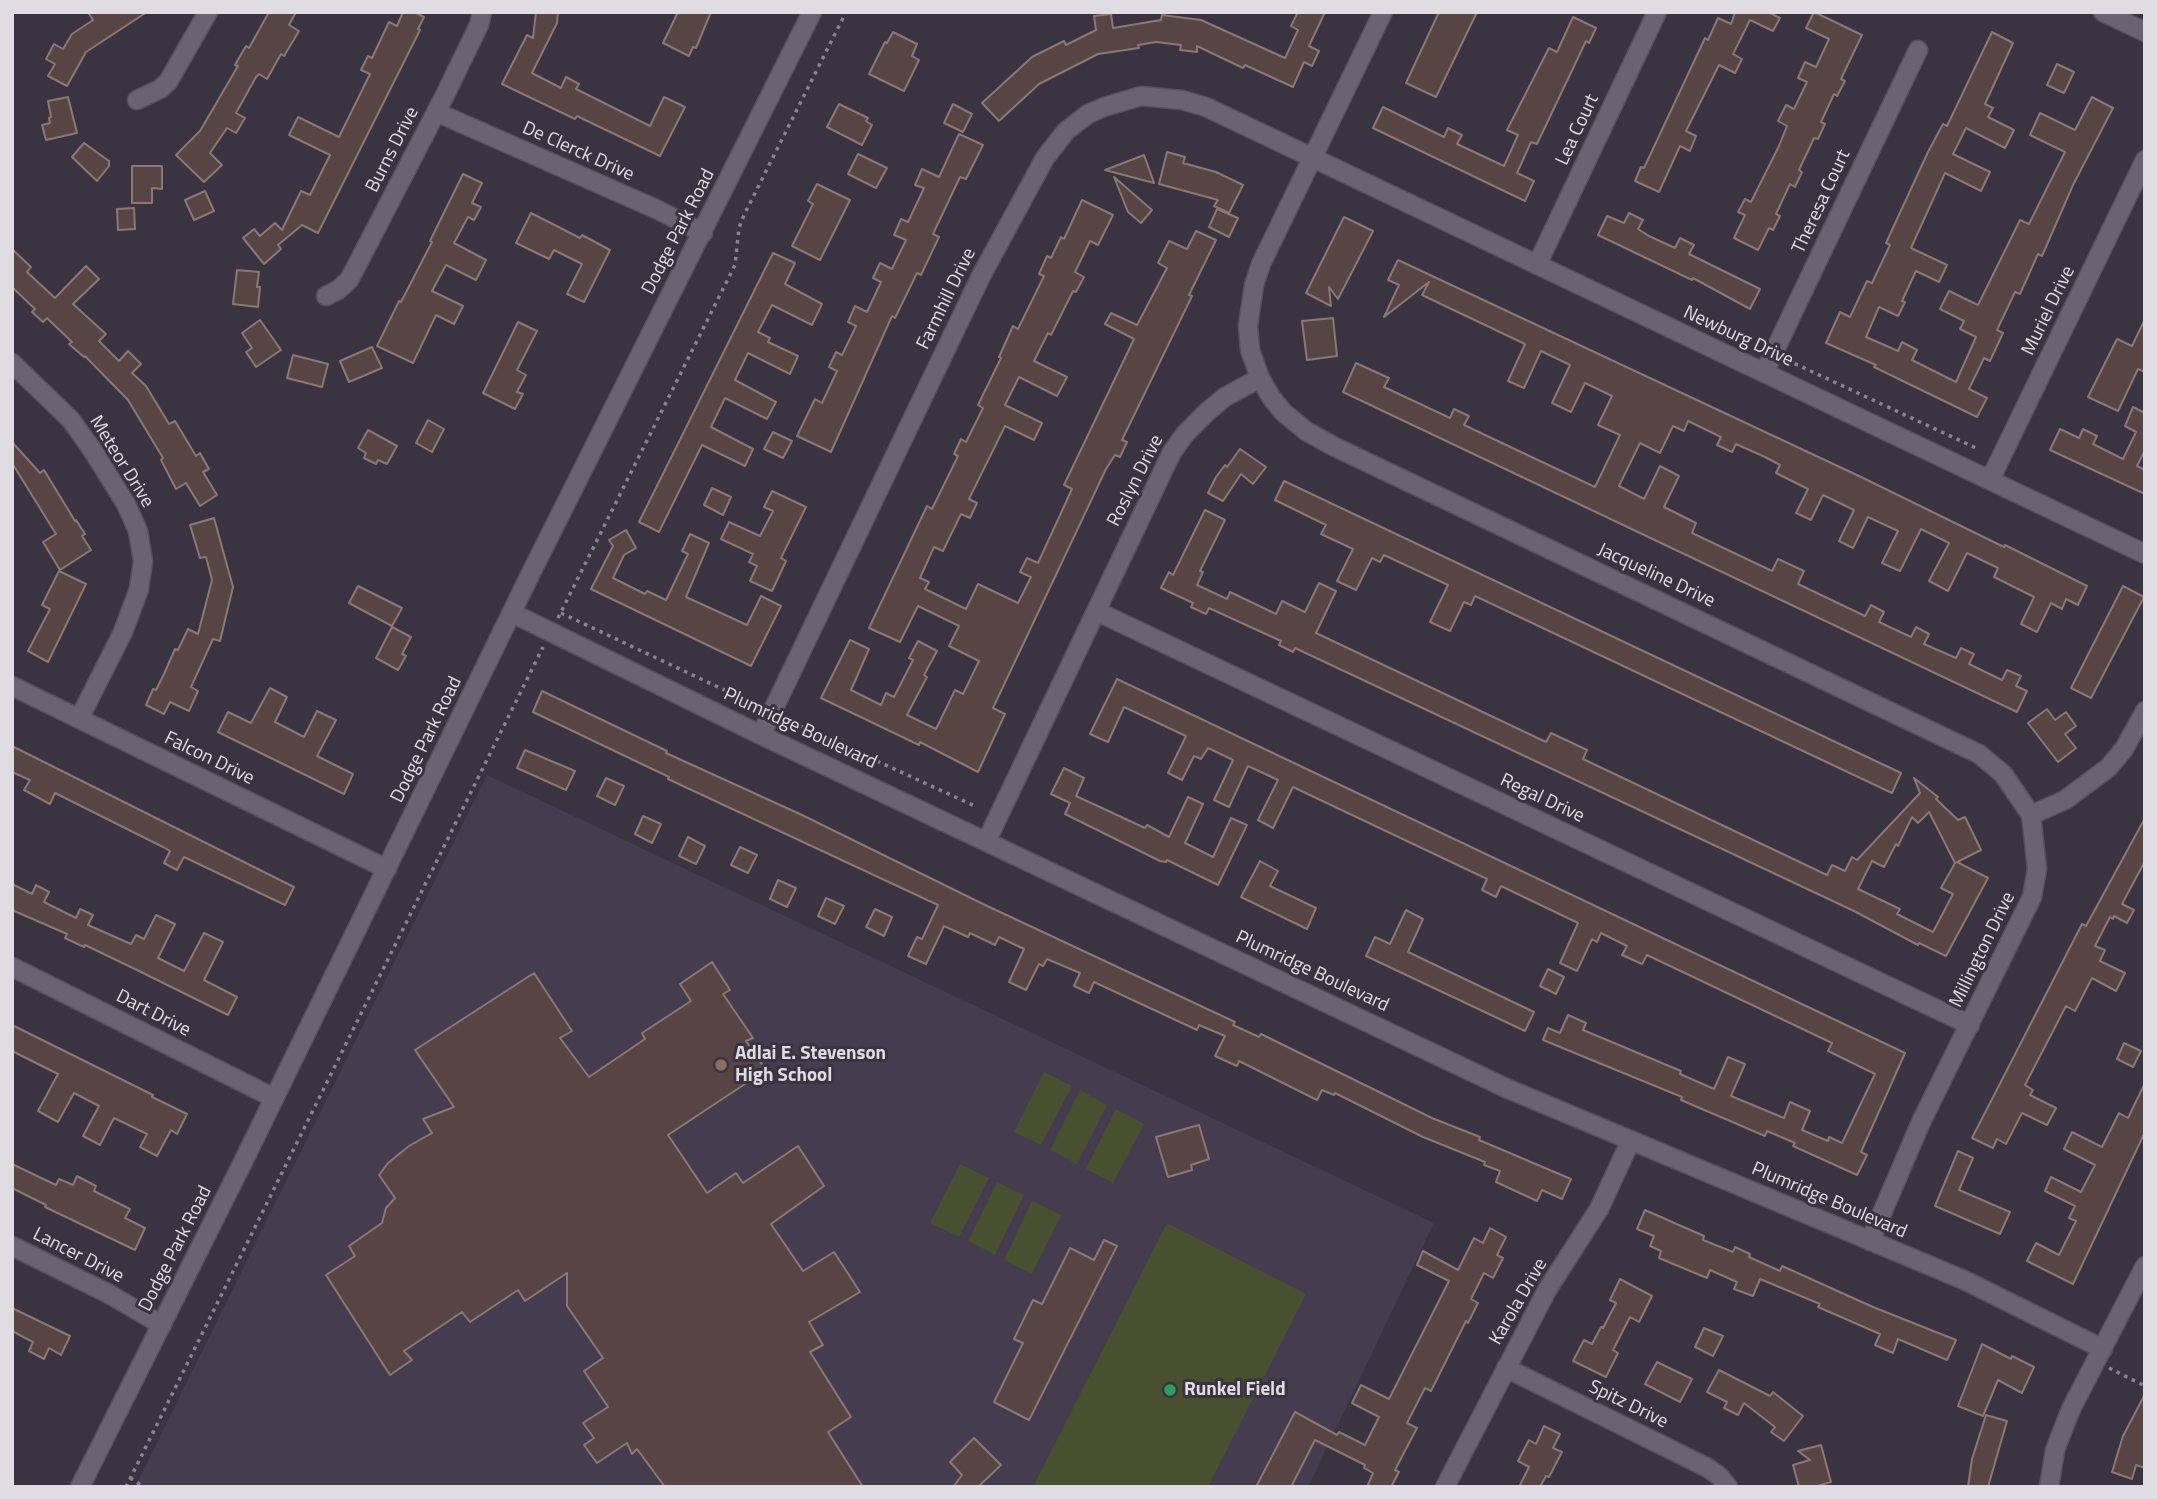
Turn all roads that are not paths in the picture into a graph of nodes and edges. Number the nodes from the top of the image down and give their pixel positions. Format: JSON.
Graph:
{"nodes":[{"id":1,"x":208,"y":12,"type":"edge"},
{"id":2,"x":481,"y":12,"type":"edge"},
{"id":3,"x":812,"y":12,"type":"edge"},
{"id":4,"x":1383,"y":12,"type":"edge"},
{"id":5,"x":1657,"y":12,"type":"edge"},
{"id":6,"x":2103,"y":12,"type":"edge"},
{"id":7,"x":2145,"y":32,"type":"edge"},
{"id":8,"x":1918,"y":50,"type":"dead end"},
{"id":9,"x":137,"y":100,"type":"dead end"},
{"id":10,"x":436,"y":113,"type":"junction"},
{"id":11,"x":1313,"y":159,"type":"junction"},
{"id":12,"x":2145,"y":160,"type":"edge"},
{"id":13,"x":703,"y":233,"type":"junction"},
{"id":14,"x":1537,"y":265,"type":"junction"},
{"id":15,"x":326,"y":296,"type":"dead end"},
{"id":16,"x":12,"y":363,"type":"edge"},
{"id":17,"x":1765,"y":373,"type":"junction"},
{"id":18,"x":1260,"y":378,"type":"junction"},
{"id":19,"x":1990,"y":480,"type":"junction"},
{"id":20,"x":2145,"y":554,"type":"edge"},
{"id":21,"x":1096,"y":611,"type":"junction"},
{"id":22,"x":512,"y":613,"type":"junction"},
{"id":23,"x":12,"y":686,"type":"edge"},
{"id":24,"x":2145,"y":711,"type":"edge"},
{"id":25,"x":79,"y":719,"type":"junction"},
{"id":26,"x":761,"y":734,"type":"junction"},
{"id":27,"x":2031,"y":816,"type":"junction"},
{"id":28,"x":987,"y":840,"type":"junction"},
{"id":29,"x":387,"y":869,"type":"junction"},
{"id":30,"x":12,"y":967,"type":"edge"},
{"id":31,"x":1970,"y":1025,"type":"junction"},
{"id":32,"x":274,"y":1098,"type":"junction"},
{"id":33,"x":1631,"y":1140,"type":"junction"},
{"id":34,"x":1870,"y":1241,"type":"junction"},
{"id":35,"x":12,"y":1246,"type":"edge"},
{"id":36,"x":2145,"y":1266,"type":"edge"},
{"id":37,"x":162,"y":1325,"type":"junction"},
{"id":38,"x":2104,"y":1358,"type":"junction"},
{"id":39,"x":1506,"y":1368,"type":"junction"},
{"id":40,"x":80,"y":1487,"type":"edge"},
{"id":41,"x":1445,"y":1487,"type":"edge"},
{"id":42,"x":1728,"y":1487,"type":"edge"},
{"id":43,"x":2049,"y":1487,"type":"edge"}],
"edges":[{"from":1,"to":9,"type":"street"},
{"from":2,"to":10,"type":"street","name":"Burns Drive"},
{"from":3,"to":13,"type":"street","name":"Dodge Park Road"},
{"from":4,"to":11,"type":"street"},
{"from":5,"to":14,"type":"street","name":"Lea Court"},
{"from":6,"to":7,"type":"street"},
{"from":8,"to":17,"type":"street","name":"Theresa Court"},
{"from":10,"to":13,"type":"street","name":"De Clerck Drive"},
{"from":10,"to":15,"type":"street","name":"Burns Drive"},
{"from":11,"to":14,"type":"street","name":"Newburg Drive"},
{"from":11,"to":18,"type":"street"},
{"from":11,"to":26,"type":"street","name":"Farmhill Drive"},
{"from":12,"to":19,"type":"street","name":"Muriel Drive"},
{"from":13,"to":22,"type":"street","name":"Dodge Park Road"},
{"from":14,"to":17,"type":"street","name":"Newburg Drive"},
{"from":16,"to":25,"type":"street","name":"Meteor Drive"},
{"from":17,"to":19,"type":"street","name":"Newburg Drive"},
{"from":18,"to":21,"type":"street","name":"Roslyn Drive"},
{"from":18,"to":27,"type":"street","name":"Jacqueline Drive"},
{"from":19,"to":20,"type":"street","name":"Newburg Drive"},
{"from":21,"to":28,"type":"street","name":"Roslyn Drive"},
{"from":21,"to":31,"type":"street","name":"Regal Drive"},
{"from":22,"to":26,"type":"street","name":"Plumridge Boulevard"},
{"from":22,"to":29,"type":"street","name":"Dodge Park Road"},
{"from":23,"to":25,"type":"street","name":"Falcon Drive"},
{"from":24,"to":27,"type":"street"},
{"from":25,"to":29,"type":"street","name":"Falcon Drive"},
{"from":26,"to":28,"type":"street","name":"Plumridge Boulevard"},
{"from":27,"to":31,"type":"street","name":"Millington Drive"},
{"from":28,"to":33,"type":"street","name":"Plumridge Boulevard"},
{"from":29,"to":32,"type":"street","name":"Dodge Park Road"},
{"from":30,"to":32,"type":"street","name":"Dart Drive"},
{"from":31,"to":34,"type":"street","name":"Millington Drive"},
{"from":32,"to":37,"type":"street","name":"Dodge Park Road"},
{"from":33,"to":34,"type":"street","name":"Plumridge Boulevard"},
{"from":33,"to":39,"type":"street","name":"Karola Drive"},
{"from":34,"to":38,"type":"street","name":"Plumridge Boulevard"},
{"from":35,"to":37,"type":"street","name":"Lancer Drive"},
{"from":36,"to":38,"type":"street"},
{"from":37,"to":40,"type":"street","name":"Dodge Park Road"},
{"from":38,"to":43,"type":"street"},
{"from":39,"to":41,"type":"street","name":"Karola Drive"},
{"from":39,"to":42,"type":"street","name":"Spitz Drive"}]}
